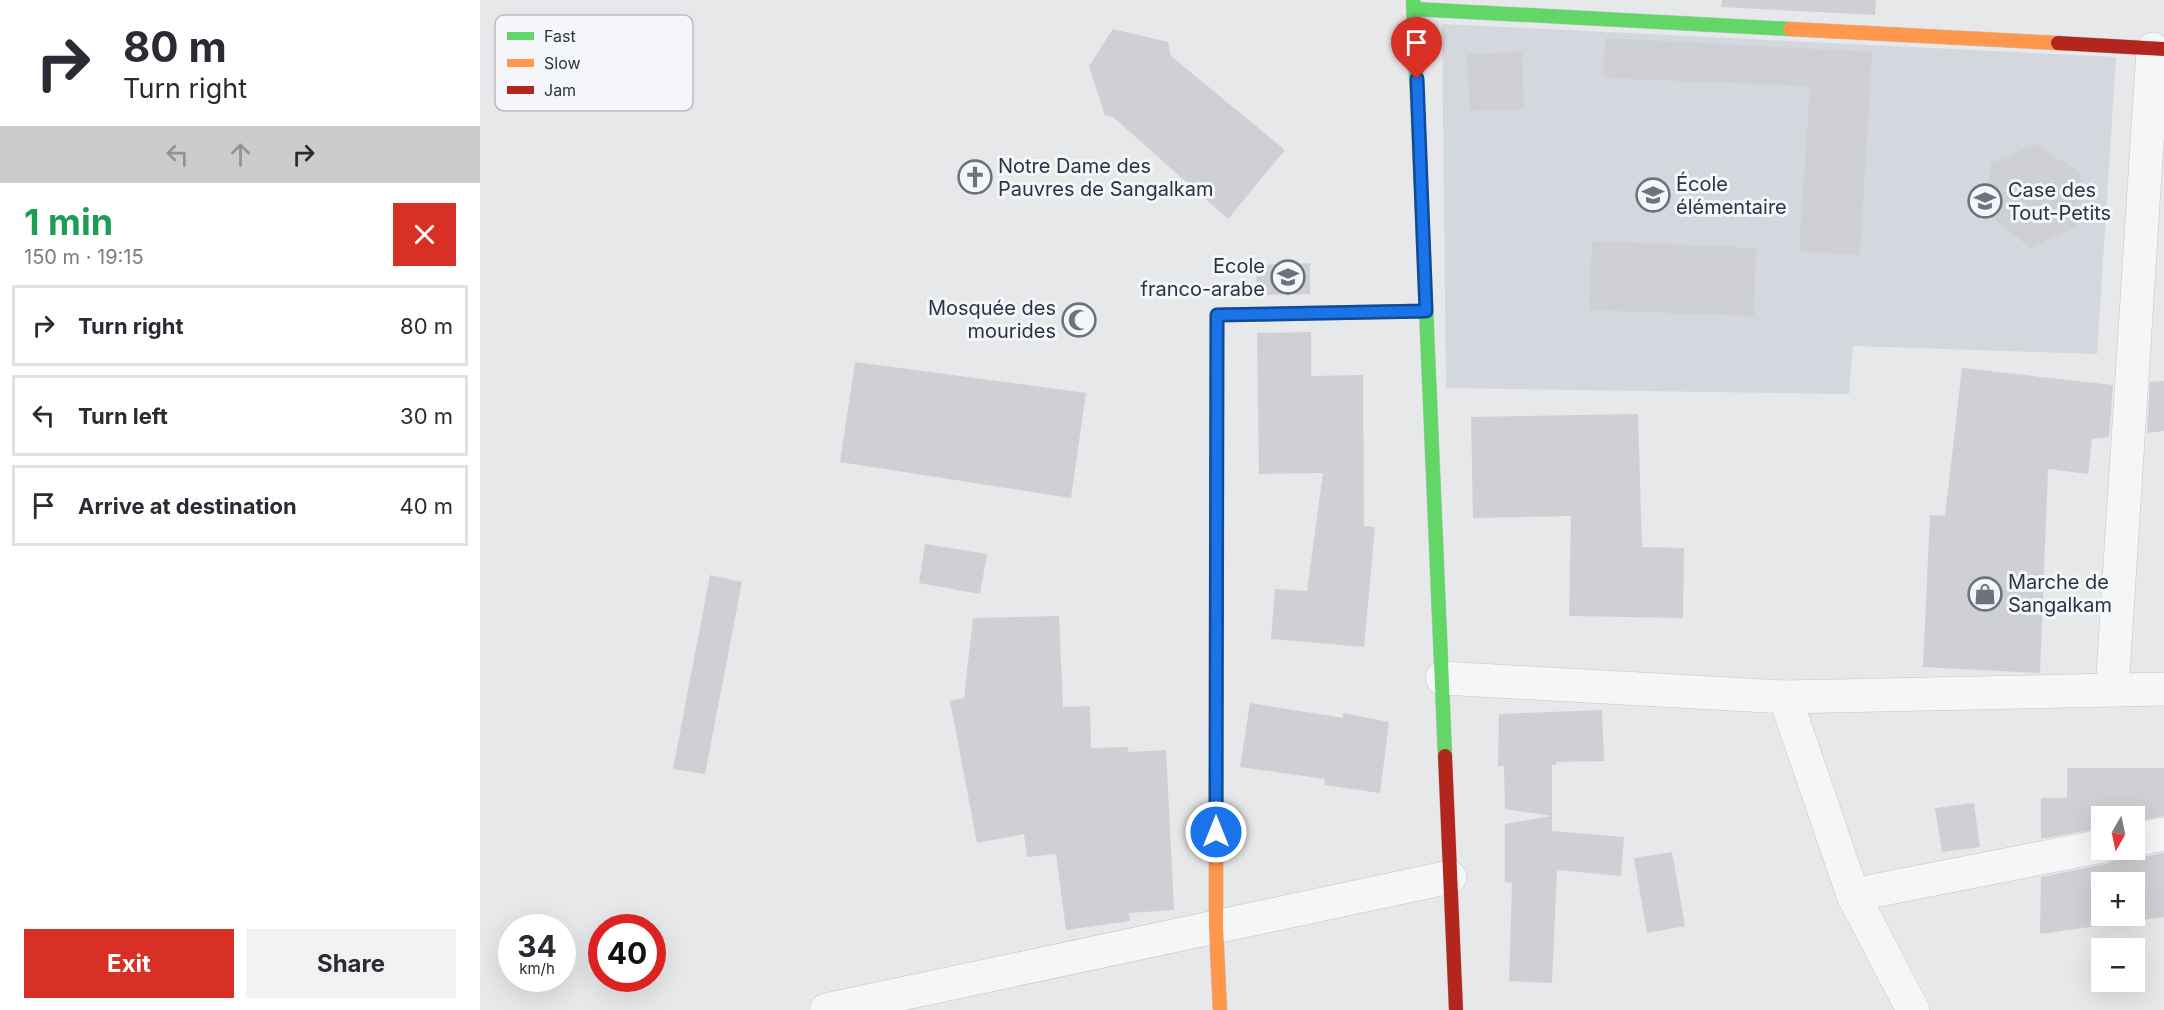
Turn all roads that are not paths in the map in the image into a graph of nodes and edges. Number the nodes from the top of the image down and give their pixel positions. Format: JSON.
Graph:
{"nodes":[{"id":1,"x":1414,"y":5,"type":"edge"},
{"id":2,"x":2158,"y":49,"type":"edge"},
{"id":3,"x":1426,"y":311,"type":"junction"},
{"id":4,"x":1442,"y":678,"type":"junction"},
{"id":5,"x":2164,"y":689,"type":"edge"},
{"id":6,"x":2112,"y":690,"type":"junction"},
{"id":7,"x":1785,"y":697,"type":"junction"},
{"id":8,"x":2164,"y":834,"type":"edge"},
{"id":9,"x":2145,"y":838,"type":"edge"},
{"id":10,"x":2091,"y":848,"type":"edge"},
{"id":11,"x":1450,"y":877,"type":"junction"},
{"id":12,"x":1853,"y":895,"type":"junction"},
{"id":13,"x":1216,"y":927,"type":"junction"},
{"id":14,"x":919,"y":999,"type":"edge"},
{"id":15,"x":826,"y":1010,"type":"edge"},
{"id":16,"x":1220,"y":1010,"type":"edge"},
{"id":17,"x":1456,"y":1010,"type":"edge"},
{"id":18,"x":1913,"y":1010,"type":"edge"}],
"edges":[{"from":1,"to":2,"type":"street"},
{"from":1,"to":3,"type":"street"},
{"from":2,"to":6,"type":"street"},
{"from":3,"to":4,"type":"street"},
{"from":3,"to":13,"type":"street"},
{"from":4,"to":7,"type":"street"},
{"from":4,"to":11,"type":"street"},
{"from":5,"to":6,"type":"street"},
{"from":6,"to":7,"type":"street"},
{"from":7,"to":12,"type":"street"},
{"from":8,"to":9,"type":"street"},
{"from":10,"to":12,"type":"street"},
{"from":11,"to":13,"type":"street"},
{"from":11,"to":17,"type":"street"},
{"from":12,"to":18,"type":"street"},
{"from":13,"to":14,"type":"street"},
{"from":13,"to":16,"type":"street"},
{"from":14,"to":15,"type":"street"}]}
